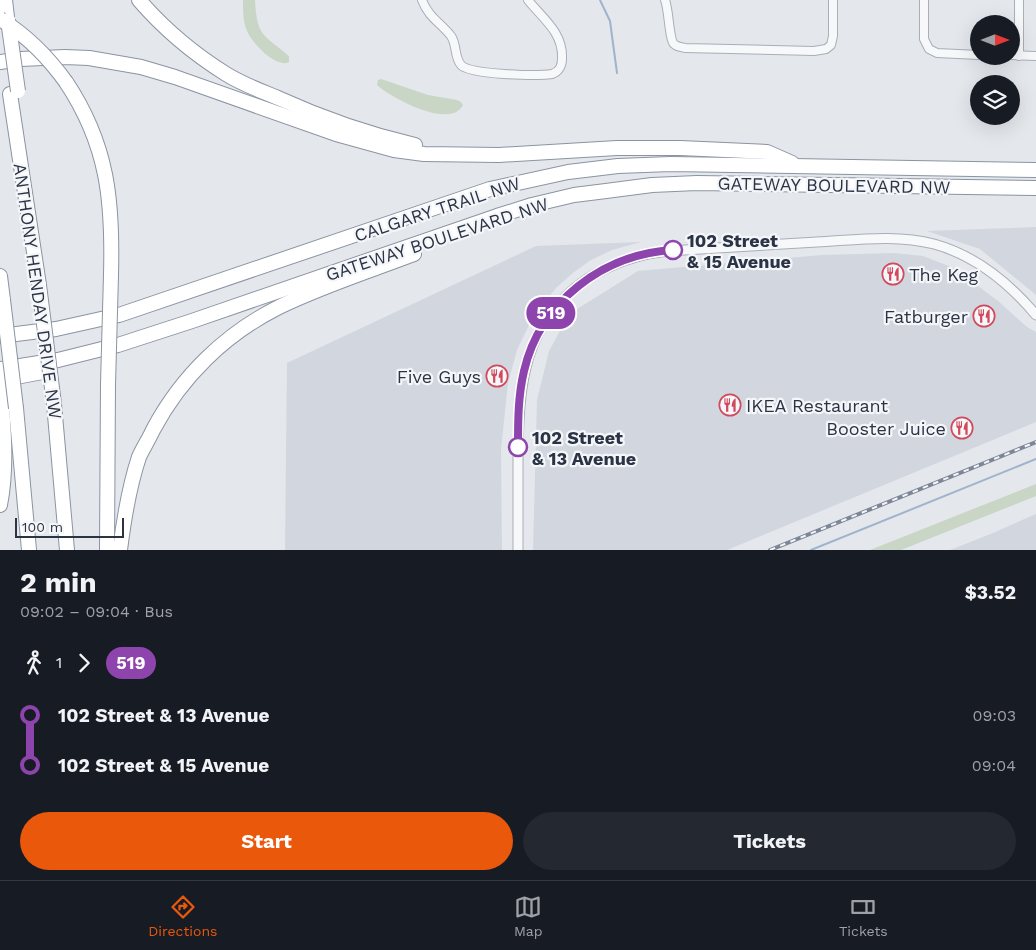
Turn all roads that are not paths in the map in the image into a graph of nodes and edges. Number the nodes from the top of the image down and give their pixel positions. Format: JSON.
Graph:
{"nodes":[{"id":1,"x":5,"y":0,"type":"edge"},
{"id":2,"x":139,"y":0,"type":"edge"},
{"id":3,"x":422,"y":0,"type":"edge"},
{"id":4,"x":528,"y":0,"type":"edge"},
{"id":5,"x":665,"y":0,"type":"edge"},
{"id":6,"x":833,"y":0,"type":"edge"},
{"id":7,"x":924,"y":0,"type":"edge"},
{"id":8,"x":1019,"y":0,"type":"edge"},
{"id":9,"x":1018,"y":15,"type":"edge"},
{"id":10,"x":4,"y":18,"type":"edge"},
{"id":11,"x":0,"y":33,"type":"edge"},
{"id":12,"x":970,"y":55,"type":"edge"},
{"id":13,"x":1020,"y":56,"type":"edge"},
{"id":14,"x":1036,"y":56,"type":"edge"},
{"id":15,"x":0,"y":62,"type":"edge"},
{"id":16,"x":14,"y":92,"type":"junction"},
{"id":17,"x":457,"y":155,"type":"junction"},
{"id":18,"x":797,"y":166,"type":"junction"},
{"id":19,"x":1036,"y":170,"type":"edge"},
{"id":20,"x":948,"y":187,"type":"junction"},
{"id":21,"x":1036,"y":188,"type":"edge"},
{"id":22,"x":1036,"y":198,"type":"edge"},
{"id":23,"x":497,"y":216,"type":"junction"},
{"id":24,"x":0,"y":276,"type":"edge"},
{"id":25,"x":1032,"y":307,"type":"edge"},
{"id":26,"x":1036,"y":315,"type":"edge"},
{"id":27,"x":192,"y":321,"type":"junction"},
{"id":28,"x":0,"y":336,"type":"edge"},
{"id":29,"x":0,"y":369,"type":"edge"},
{"id":30,"x":0,"y":380,"type":"edge"},
{"id":31,"x":9,"y":410,"type":"junction"},
{"id":32,"x":0,"y":505,"type":"edge"},
{"id":33,"x":29,"y":550,"type":"edge"},
{"id":34,"x":67,"y":550,"type":"edge"},
{"id":35,"x":106,"y":550,"type":"edge"},
{"id":36,"x":120,"y":550,"type":"edge"},
{"id":37,"x":518,"y":550,"type":"edge"}],
"edges":[{"from":1,"to":10,"type":"highway"},
{"from":2,"to":17,"type":"highway"},
{"from":3,"to":4,"type":"street"},
{"from":5,"to":6,"type":"street"},
{"from":7,"to":12,"type":"street"},
{"from":8,"to":9,"type":"street"},
{"from":10,"to":16,"type":"highway","bridge":true},
{"from":10,"to":35,"type":"highway","bridge":true},
{"from":11,"to":16,"type":"highway","name":"ANTHONY HENDAY DRIVE NW"},
{"from":13,"to":14,"type":"street"},
{"from":15,"to":17,"type":"highway"},
{"from":16,"to":34,"type":"highway","name":"ANTHONY HENDAY DRIVE NW","bridge":true},
{"from":17,"to":18,"type":"highway"},
{"from":18,"to":19,"type":"highway","name":"CALGARY TRAIL NW"},
{"from":18,"to":28,"type":"highway","name":"CALGARY TRAIL NW"},
{"from":20,"to":21,"type":"highway","name":"GATEWAY BOULEVARD NW"},
{"from":20,"to":22,"type":"highway"},
{"from":20,"to":23,"type":"highway","name":"GATEWAY BOULEVARD NW"},
{"from":23,"to":27,"type":"highway","name":"GATEWAY BOULEVARD NW"},
{"from":23,"to":36,"type":"highway"},
{"from":24,"to":31,"type":"highway","name":"ANTHONY HENDAY DRIVE NW","bridge":true},
{"from":25,"to":26,"type":"street"},
{"from":25,"to":37,"type":"street"},
{"from":27,"to":29,"type":"highway","name":"GATEWAY BOULEVARD NW"},
{"from":27,"to":30,"type":"highway"},
{"from":30,"to":31,"type":"highway"},
{"from":31,"to":32,"type":"highway"},
{"from":31,"to":33,"type":"highway","name":"ANTHONY HENDAY DRIVE NW"}]}
